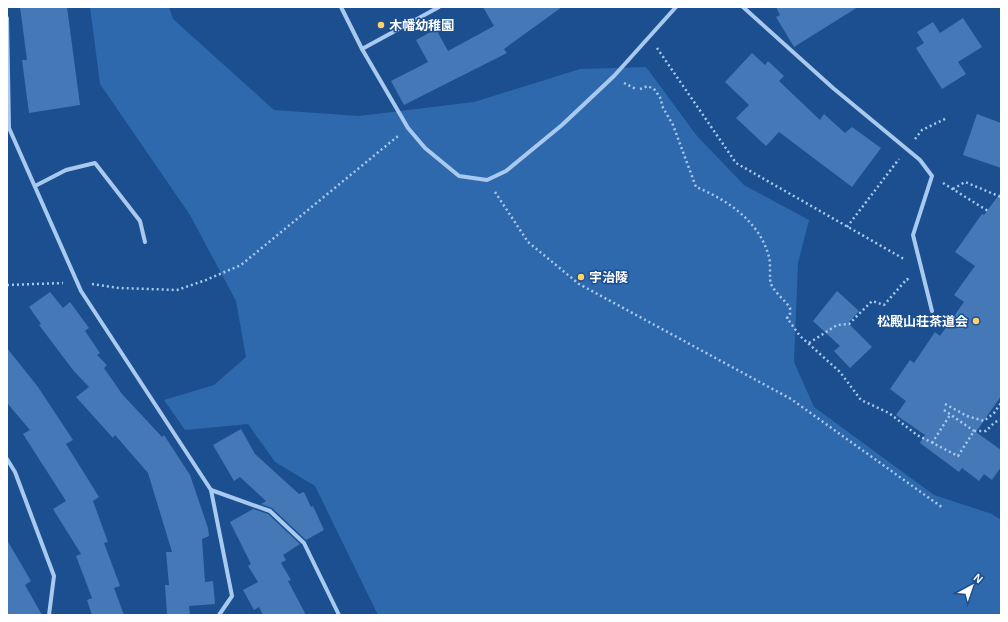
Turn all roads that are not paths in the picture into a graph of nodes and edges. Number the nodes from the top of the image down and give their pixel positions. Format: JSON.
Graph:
{"nodes":[{"id":1,"x":341,"y":7,"type":"edge"},
{"id":2,"x":439,"y":7,"type":"edge"},
{"id":3,"x":676,"y":7,"type":"edge"},
{"id":4,"x":743,"y":7,"type":"edge"},
{"id":5,"x":7,"y":18,"type":"edge"},
{"id":6,"x":362,"y":49,"type":"junction"},
{"id":7,"x":7,"y":68,"type":"edge"},
{"id":8,"x":35,"y":186,"type":"junction"},
{"id":9,"x":145,"y":242,"type":"dead end"},
{"id":10,"x":932,"y":312,"type":"dead end"},
{"id":11,"x":7,"y":459,"type":"edge"},
{"id":12,"x":211,"y":490,"type":"junction"},
{"id":13,"x":49,"y":615,"type":"edge"},
{"id":14,"x":219,"y":615,"type":"edge"},
{"id":15,"x":339,"y":615,"type":"edge"}],
"edges":[{"from":1,"to":6,"type":"street"},
{"from":2,"to":6,"type":"street"},
{"from":3,"to":6,"type":"street"},
{"from":4,"to":10,"type":"street"},
{"from":5,"to":7,"type":"street"},
{"from":7,"to":8,"type":"street"},
{"from":8,"to":9,"type":"street"},
{"from":8,"to":12,"type":"street"},
{"from":11,"to":13,"type":"street"},
{"from":12,"to":14,"type":"street"},
{"from":12,"to":15,"type":"street"}]}
